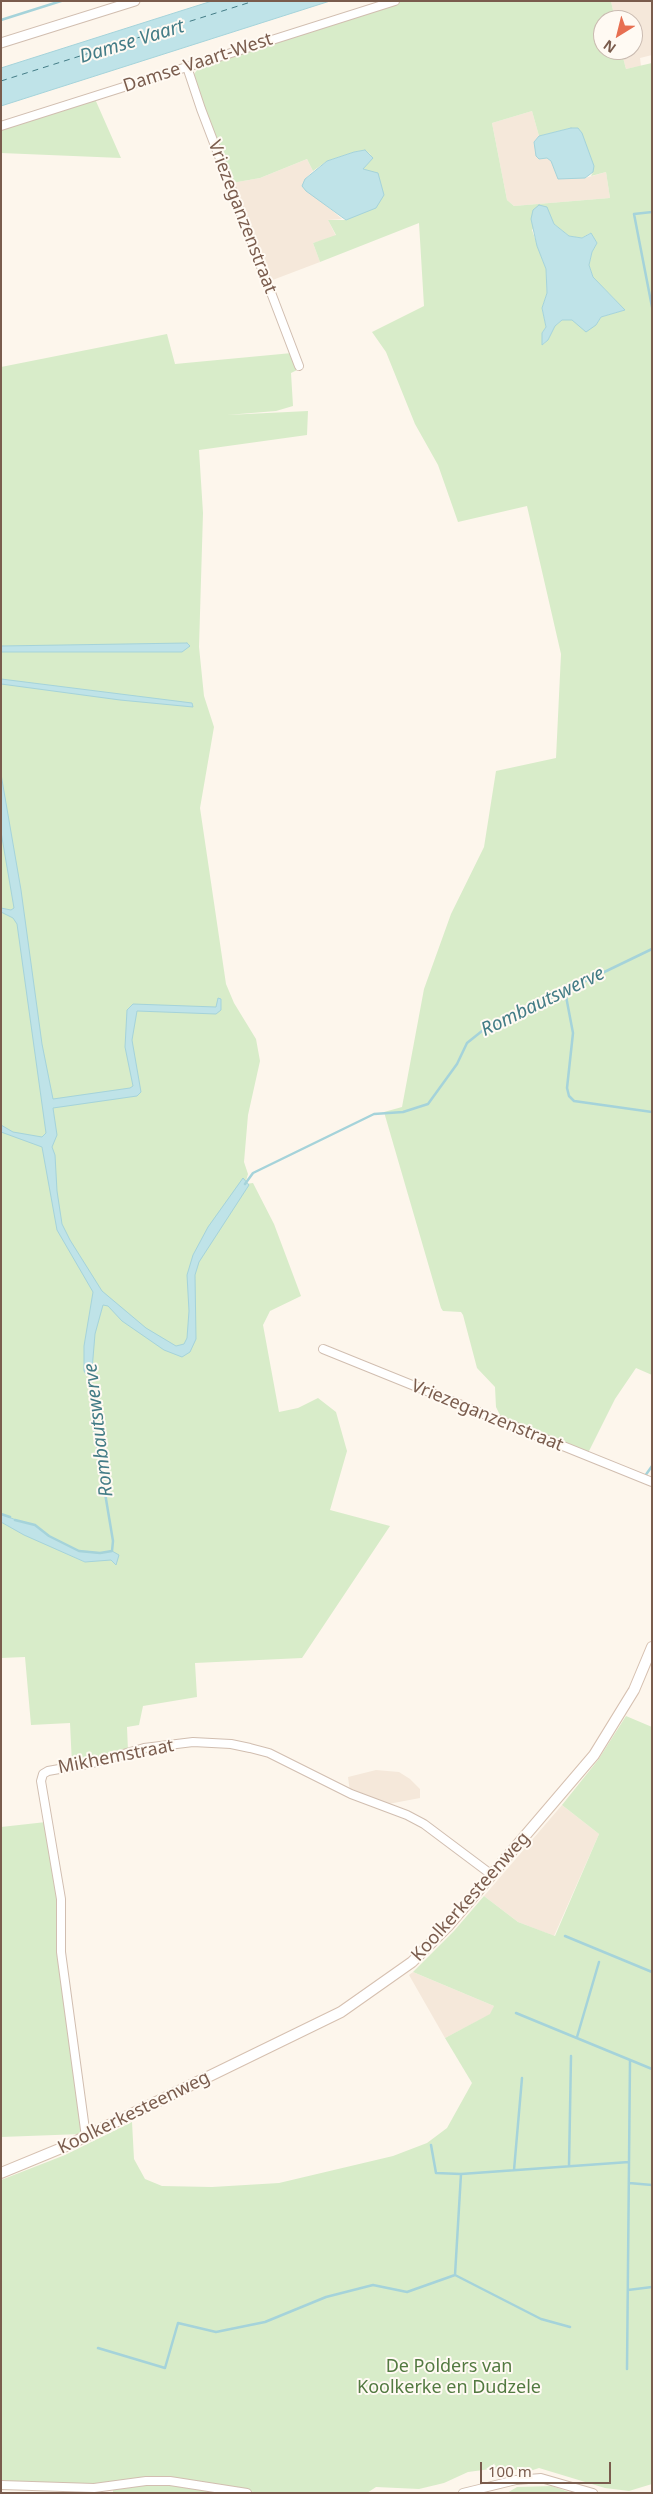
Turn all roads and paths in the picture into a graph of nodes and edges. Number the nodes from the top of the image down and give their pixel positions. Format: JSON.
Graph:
{"nodes":[{"id":1,"x":135,"y":1,"type":"edge"},
{"id":2,"x":395,"y":1,"type":"edge"},
{"id":3,"x":1,"y":44,"type":"edge"},
{"id":4,"x":187,"y":67,"type":"junction"},
{"id":5,"x":1,"y":126,"type":"edge"},
{"id":6,"x":299,"y":366,"type":"dead end"},
{"id":7,"x":323,"y":1349,"type":"dead end"},
{"id":8,"x":652,"y":1482,"type":"edge"},
{"id":9,"x":652,"y":1647,"type":"edge"},
{"id":10,"x":492,"y":1875,"type":"junction"},
{"id":11,"x":86,"y":2137,"type":"junction"},
{"id":12,"x":1,"y":2173,"type":"edge"},
{"id":13,"x":1,"y":2485,"type":"edge"},
{"id":14,"x":247,"y":2493,"type":"edge"},
{"id":15,"x":463,"y":2493,"type":"edge"},
{"id":16,"x":592,"y":2493,"type":"edge"}],
"edges":[{"from":1,"to":3,"type":"street"},
{"from":2,"to":4,"type":"street","name":"Damse Vaart-West"},
{"from":4,"to":5,"type":"street","name":"Damse Vaart-West"},
{"from":4,"to":6,"type":"street","name":"Vriezeganzenstraat"},
{"from":7,"to":8,"type":"street","name":"Vriezeganzenstraat"},
{"from":9,"to":10,"type":"main road","name":"Koolkerkesteenweg"},
{"from":10,"to":11,"type":"main road","name":"Koolkerkesteenweg"},
{"from":10,"to":11,"type":"street","name":"Mikhemstraat"},
{"from":11,"to":12,"type":"main road","name":"Koolkerkesteenweg"},
{"from":13,"to":14,"type":"street"},
{"from":15,"to":16,"type":"street"}]}
